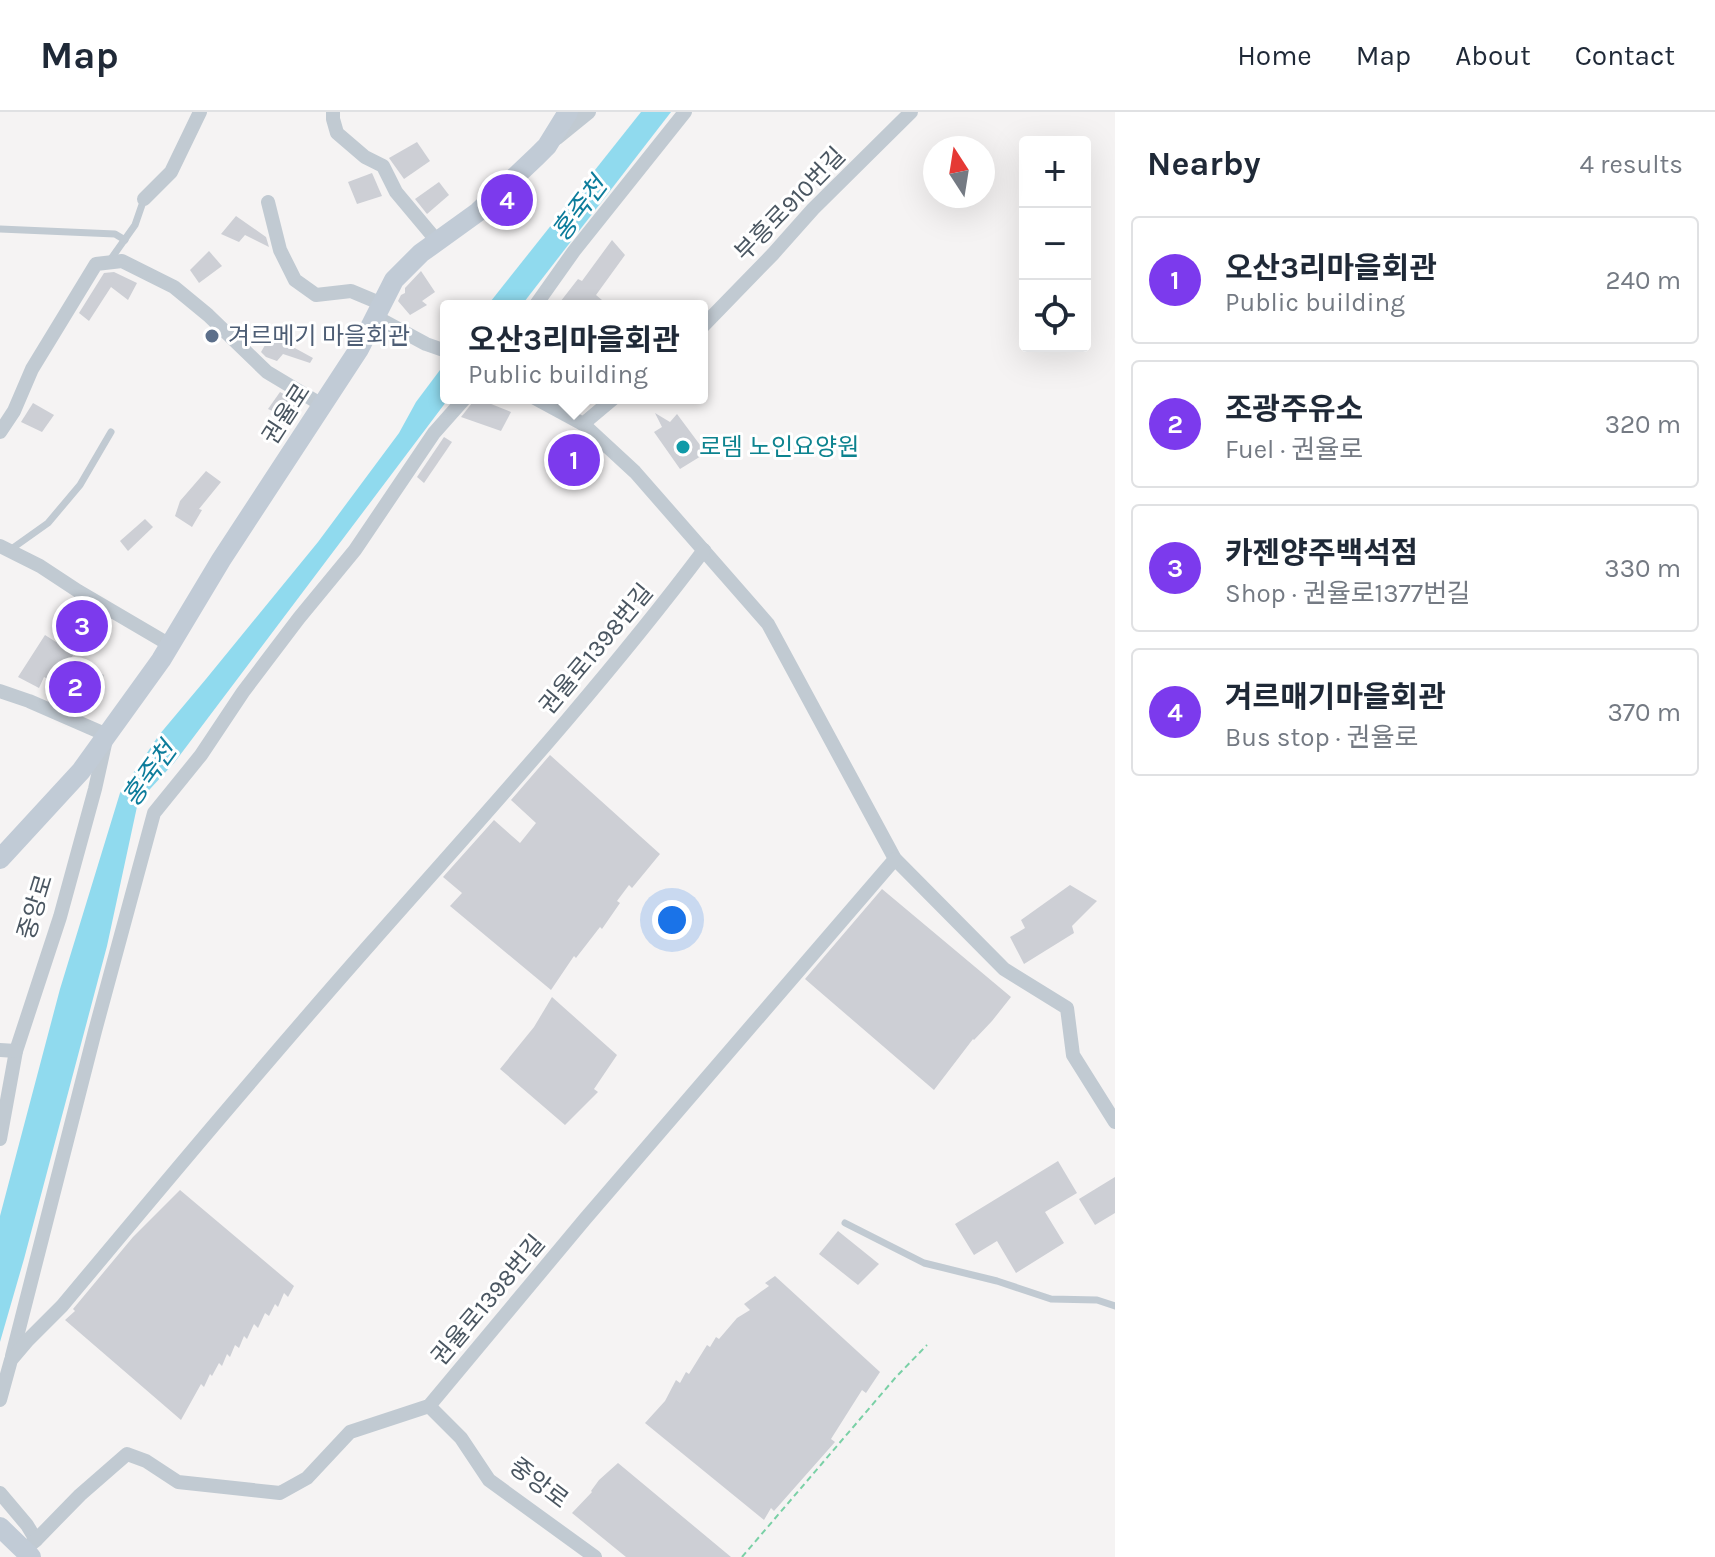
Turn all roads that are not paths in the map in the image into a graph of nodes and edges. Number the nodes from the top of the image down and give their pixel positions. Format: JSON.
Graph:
{"nodes":[{"id":1,"x":200,"y":112,"type":"edge"},
{"id":2,"x":333,"y":112,"type":"edge"},
{"id":3,"x":568,"y":112,"type":"edge"},
{"id":4,"x":589,"y":112,"type":"edge"},
{"id":5,"x":685,"y":112,"type":"edge"},
{"id":6,"x":911,"y":112,"type":"edge"},
{"id":7,"x":547,"y":146,"type":"junction"},
{"id":8,"x":144,"y":199,"type":"joint"},
{"id":9,"x":268,"y":202,"type":"dead end"},
{"id":10,"x":0,"y":229,"type":"edge"},
{"id":11,"x":125,"y":240,"type":"junction"},
{"id":12,"x":437,"y":241,"type":"junction"},
{"id":13,"x":108,"y":263,"type":"junction"},
{"id":14,"x":539,"y":300,"type":"edge"},
{"id":15,"x":379,"y":310,"type":"junction"},
{"id":16,"x":708,"y":321,"type":"edge"},
{"id":17,"x":440,"y":348,"type":"edge"},
{"id":18,"x":460,"y":404,"type":"edge"},
{"id":19,"x":546,"y":404,"type":"edge"},
{"id":20,"x":607,"y":404,"type":"edge"},
{"id":21,"x":322,"y":405,"type":"junction"},
{"id":22,"x":583,"y":424,"type":"junction"},
{"id":23,"x":0,"y":432,"type":"edge"},
{"id":24,"x":111,"y":432,"type":"dead end"},
{"id":25,"x":5,"y":548,"type":"edge"},
{"id":26,"x":704,"y":550,"type":"junction"},
{"id":27,"x":170,"y":645,"type":"junction"},
{"id":28,"x":0,"y":691,"type":"edge"},
{"id":29,"x":107,"y":735,"type":"junction"},
{"id":30,"x":0,"y":859,"type":"edge"},
{"id":31,"x":895,"y":859,"type":"junction"},
{"id":32,"x":0,"y":1050,"type":"edge"},
{"id":33,"x":16,"y":1051,"type":"junction"},
{"id":34,"x":1115,"y":1122,"type":"edge"},
{"id":35,"x":0,"y":1139,"type":"edge"},
{"id":36,"x":845,"y":1223,"type":"dead end"},
{"id":37,"x":1115,"y":1306,"type":"edge"},
{"id":38,"x":11,"y":1360,"type":"junction"},
{"id":39,"x":0,"y":1400,"type":"edge"},
{"id":40,"x":429,"y":1406,"type":"junction"},
{"id":41,"x":0,"y":1493,"type":"edge"},
{"id":42,"x":0,"y":1527,"type":"edge"},
{"id":43,"x":30,"y":1549,"type":"edge"},
{"id":44,"x":595,"y":1557,"type":"edge"}],
"edges":[{"from":1,"to":8,"type":"street"},
{"from":2,"to":12,"type":"street"},
{"from":3,"to":7,"type":"main road","name":"권율로"},
{"from":4,"to":7,"type":"street"},
{"from":5,"to":14,"type":"street"},
{"from":6,"to":16,"type":"street","name":"부흥로910번길"},
{"from":7,"to":12,"type":"main road","name":"권율로"},
{"from":8,"to":11,"type":"lane"},
{"from":9,"to":15,"type":"street"},
{"from":10,"to":11,"type":"lane"},
{"from":11,"to":13,"type":"lane"},
{"from":12,"to":15,"type":"main road","name":"권율로"},
{"from":13,"to":21,"type":"street"},
{"from":13,"to":23,"type":"street"},
{"from":15,"to":17,"type":"street"},
{"from":15,"to":21,"type":"main road","name":"권율로"},
{"from":18,"to":38,"type":"street"},
{"from":19,"to":22,"type":"street"},
{"from":20,"to":22,"type":"street"},
{"from":21,"to":27,"type":"main road","name":"권율로"},
{"from":22,"to":26,"type":"street"},
{"from":24,"to":25,"type":"lane"},
{"from":25,"to":27,"type":"street"},
{"from":26,"to":31,"type":"street"},
{"from":26,"to":38,"type":"street","name":"권율로1398번길"},
{"from":27,"to":29,"type":"main road","name":"권율로"},
{"from":28,"to":29,"type":"street"},
{"from":29,"to":30,"type":"main road","name":"권율로"},
{"from":29,"to":33,"type":"street","name":"중앙로"},
{"from":31,"to":34,"type":"street"},
{"from":31,"to":40,"type":"street","name":"권율로1398번길"},
{"from":32,"to":33,"type":"street"},
{"from":33,"to":35,"type":"street","name":"중앙로"},
{"from":36,"to":37,"type":"lane"},
{"from":38,"to":39,"type":"street","name":"권율로1398번길"},
{"from":40,"to":43,"type":"street"},
{"from":40,"to":44,"type":"street","name":"중앙로"},
{"from":41,"to":43,"type":"street"},
{"from":42,"to":43,"type":"main road"}]}
